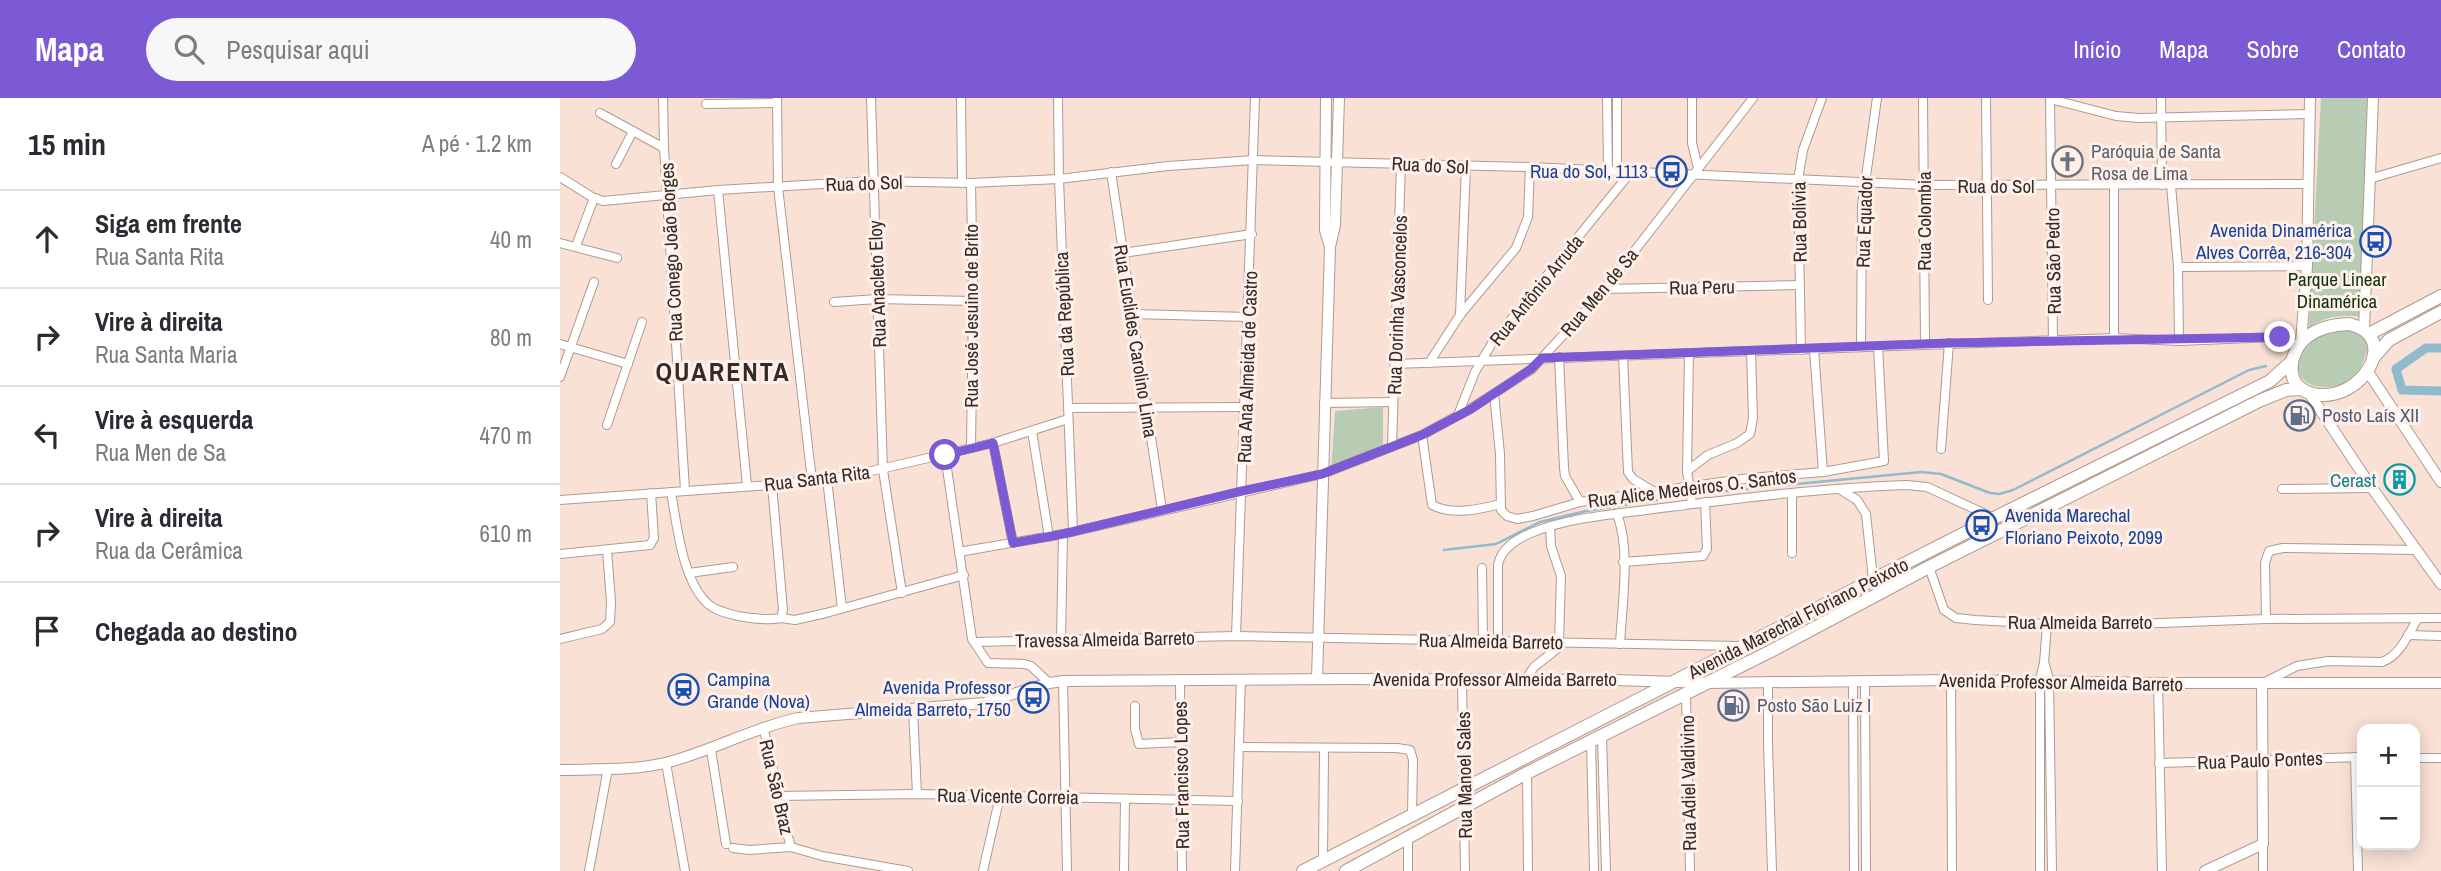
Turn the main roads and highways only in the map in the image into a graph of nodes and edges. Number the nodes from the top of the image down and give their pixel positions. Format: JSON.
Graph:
{"nodes":[{"id":1,"x":1326,"y":98,"type":"edge"},
{"id":2,"x":1339,"y":98,"type":"edge"},
{"id":3,"x":2310,"y":98,"type":"edge"},
{"id":4,"x":2373,"y":98,"type":"edge"},
{"id":5,"x":1330,"y":247,"type":"junction"},
{"id":6,"x":2441,"y":296,"type":"edge"},
{"id":7,"x":2441,"y":312,"type":"edge"},
{"id":8,"x":2366,"y":332,"type":"junction"},
{"id":9,"x":2300,"y":344,"type":"junction"},
{"id":10,"x":2373,"y":358,"type":"junction"},
{"id":11,"x":2291,"y":362,"type":"junction"},
{"id":12,"x":2368,"y":372,"type":"junction"},
{"id":13,"x":2306,"y":391,"type":"junction"},
{"id":14,"x":2441,"y":482,"type":"edge"},
{"id":15,"x":2441,"y":584,"type":"edge"},
{"id":16,"x":1317,"y":679,"type":"junction"},
{"id":17,"x":1674,"y":681,"type":"junction"},
{"id":18,"x":1708,"y":683,"type":"junction"},
{"id":19,"x":2262,"y":683,"type":"junction"},
{"id":20,"x":2441,"y":683,"type":"edge"},
{"id":21,"x":560,"y":770,"type":"edge"},
{"id":22,"x":1303,"y":871,"type":"edge"},
{"id":23,"x":1346,"y":871,"type":"edge"},
{"id":24,"x":2205,"y":871,"type":"edge"}],
"edges":[{"from":1,"to":5,"type":"main road"},
{"from":2,"to":5,"type":"main road"},
{"from":3,"to":9,"type":"main road"},
{"from":4,"to":8,"type":"main road"},
{"from":5,"to":16,"type":"main road"},
{"from":6,"to":8,"type":"main road"},
{"from":7,"to":10,"type":"main road"},
{"from":8,"to":9,"type":"main road"},
{"from":8,"to":10,"type":"main road"},
{"from":9,"to":11,"type":"main road"},
{"from":10,"to":12,"type":"main road"},
{"from":11,"to":13,"type":"main road"},
{"from":11,"to":17,"type":"main road","name":"Avenida Marechal Floriano Peixoto"},
{"from":12,"to":13,"type":"main road"},
{"from":12,"to":14,"type":"main road"},
{"from":13,"to":15,"type":"main road"},
{"from":13,"to":18,"type":"main road","name":"Avenida Marechal Floriano Peixoto"},
{"from":16,"to":17,"type":"main road","name":"Avenida Professor Almeida Barreto"},
{"from":16,"to":21,"type":"main road","name":"Avenida Professor Almeida Barreto"},
{"from":17,"to":18,"type":"main road","name":"Avenida Professor Almeida Barreto"},
{"from":17,"to":22,"type":"main road","name":"Avenida Marechal Floriano Peixoto"},
{"from":18,"to":19,"type":"main road","name":"Avenida Professor Almeida Barreto"},
{"from":18,"to":23,"type":"main road","name":"Avenida Marechal Floriano Peixoto"},
{"from":19,"to":20,"type":"main road","name":"Avenida Professor Almeida Barreto"},
{"from":19,"to":24,"type":"main road"}]}
